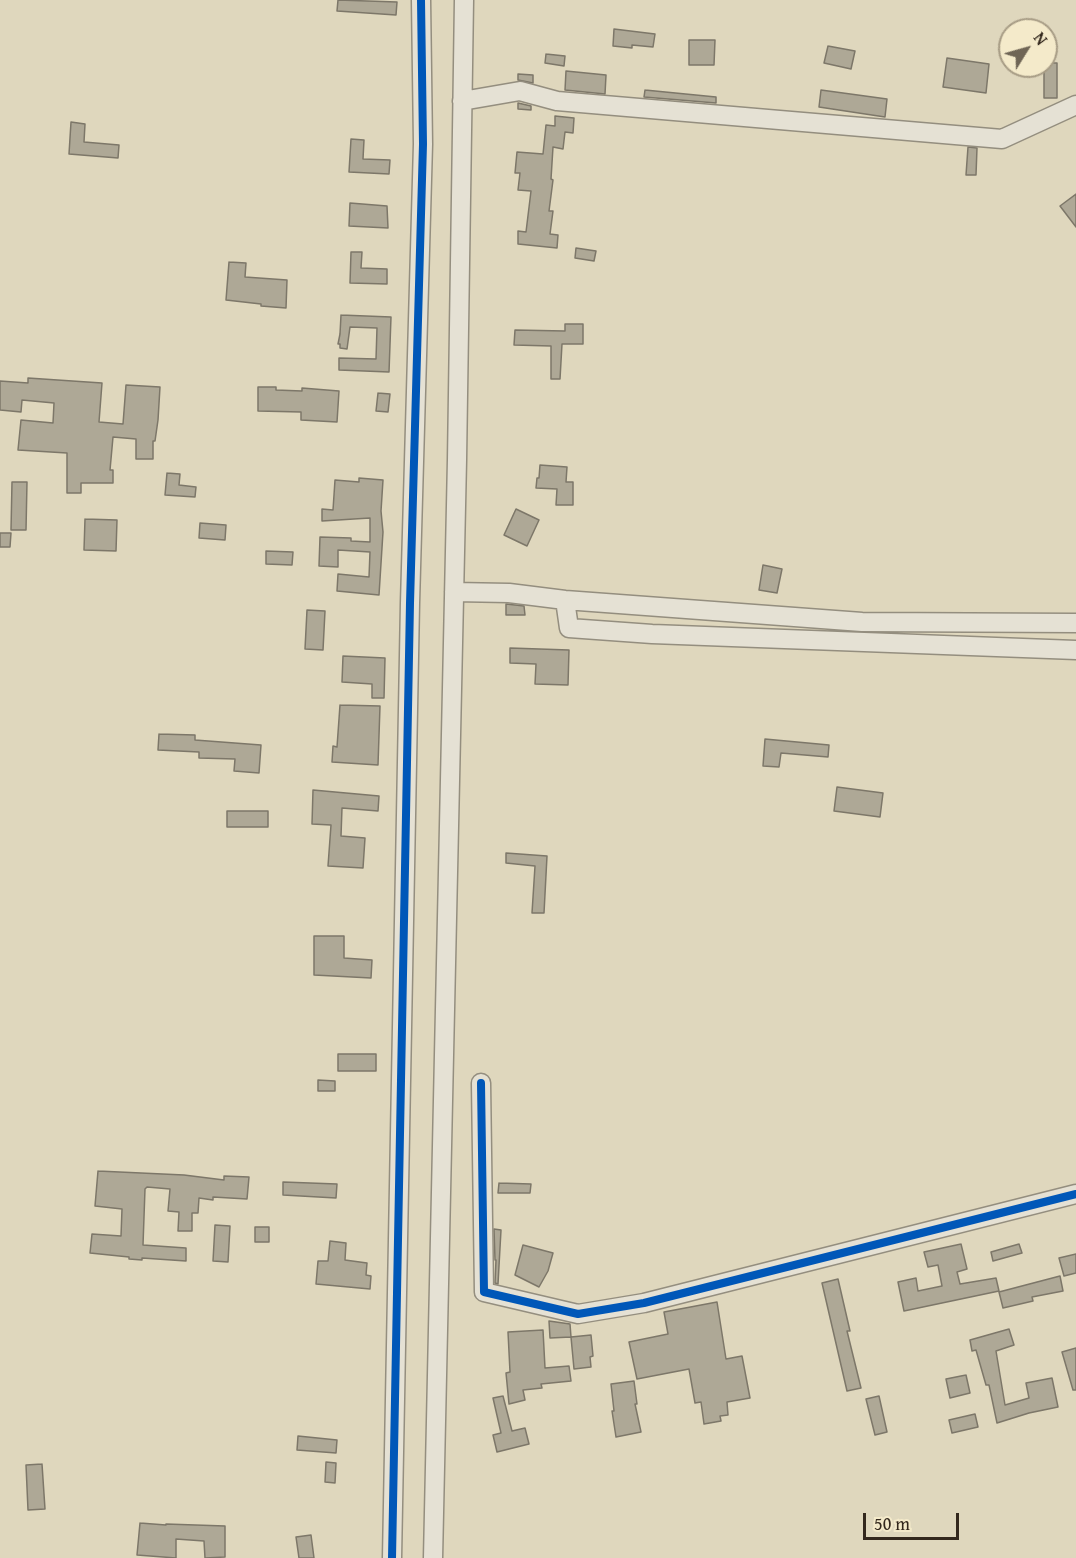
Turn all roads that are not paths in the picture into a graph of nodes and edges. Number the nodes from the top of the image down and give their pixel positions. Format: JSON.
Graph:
{"nodes":[{"id":1,"x":421,"y":0,"type":"edge"},
{"id":2,"x":464,"y":0,"type":"edge"},
{"id":3,"x":462,"y":101,"type":"junction"},
{"id":4,"x":1076,"y":105,"type":"edge"},
{"id":5,"x":454,"y":592,"type":"junction"},
{"id":6,"x":565,"y":600,"type":"junction"},
{"id":7,"x":1076,"y":622,"type":"edge"},
{"id":8,"x":1076,"y":650,"type":"edge"},
{"id":9,"x":482,"y":1083,"type":"dead end"},
{"id":10,"x":1076,"y":1194,"type":"edge"},
{"id":11,"x":392,"y":1558,"type":"edge"},
{"id":12,"x":433,"y":1558,"type":"edge"}],
"edges":[{"from":1,"to":11,"type":"street"},
{"from":2,"to":3,"type":"street"},
{"from":3,"to":4,"type":"street"},
{"from":3,"to":5,"type":"street"},
{"from":5,"to":6,"type":"street"},
{"from":5,"to":12,"type":"street"},
{"from":6,"to":7,"type":"street"},
{"from":6,"to":8,"type":"street"},
{"from":9,"to":10,"type":"street"}]}
